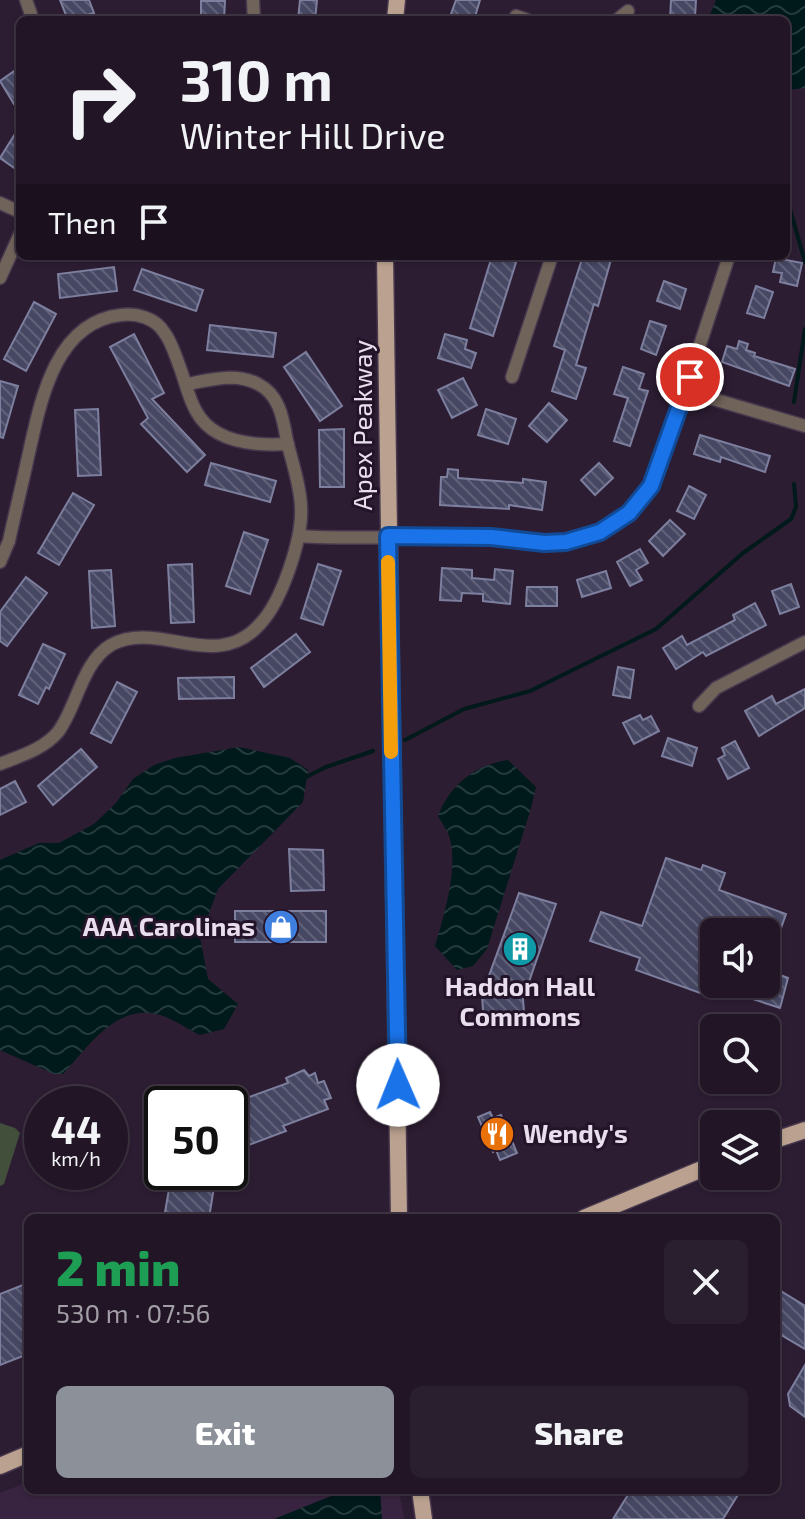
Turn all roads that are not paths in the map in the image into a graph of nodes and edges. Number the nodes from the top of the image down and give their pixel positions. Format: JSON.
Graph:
{"nodes":[{"id":1,"x":628,"y":11,"type":"dead end"},
{"id":2,"x":622,"y":16,"type":"edge"},
{"id":3,"x":16,"y":243,"type":"edge"},
{"id":4,"x":385,"y":260,"type":"edge"},
{"id":5,"x":551,"y":260,"type":"edge"},
{"id":6,"x":728,"y":260,"type":"edge"},
{"id":7,"x":0,"y":278,"type":"edge"},
{"id":8,"x":512,"y":377,"type":"dead end"},
{"id":9,"x":187,"y":384,"type":"junction"},
{"id":10,"x":686,"y":391,"type":"junction"},
{"id":11,"x":805,"y":426,"type":"edge"},
{"id":12,"x":288,"y":444,"type":"junction"},
{"id":13,"x":299,"y":536,"type":"junction"},
{"id":14,"x":388,"y":536,"type":"junction"},
{"id":15,"x":0,"y":562,"type":"edge"},
{"id":16,"x":805,"y":642,"type":"edge"},
{"id":17,"x":699,"y":706,"type":"dead end"},
{"id":18,"x":0,"y":764,"type":"edge"},
{"id":19,"x":805,"y":1130,"type":"edge"},
{"id":20,"x":780,"y":1138,"type":"edge"},
{"id":21,"x":700,"y":1170,"type":"edge"},
{"id":22,"x":399,"y":1214,"type":"edge"},
{"id":23,"x":594,"y":1214,"type":"edge"},
{"id":24,"x":24,"y":1456,"type":"edge"},
{"id":25,"x":0,"y":1466,"type":"edge"},
{"id":26,"x":421,"y":1494,"type":"edge"},
{"id":27,"x":424,"y":1519,"type":"edge"}],
"edges":[{"from":1,"to":2,"type":"street"},
{"from":3,"to":7,"type":"street"},
{"from":4,"to":14,"type":"main road","name":"Apex Peakway"},
{"from":5,"to":8,"type":"street"},
{"from":6,"to":10,"type":"street"},
{"from":9,"to":12,"type":"street"},
{"from":9,"to":12,"type":"street"},
{"from":9,"to":15,"type":"street"},
{"from":10,"to":11,"type":"street"},
{"from":10,"to":14,"type":"street"},
{"from":12,"to":13,"type":"street"},
{"from":13,"to":14,"type":"street"},
{"from":13,"to":18,"type":"street"},
{"from":14,"to":22,"type":"main road","name":"Apex Peakway"},
{"from":16,"to":17,"type":"street"},
{"from":19,"to":20,"type":"main road"},
{"from":21,"to":23,"type":"main road"},
{"from":24,"to":25,"type":"main road"},
{"from":26,"to":27,"type":"main road"}]}
